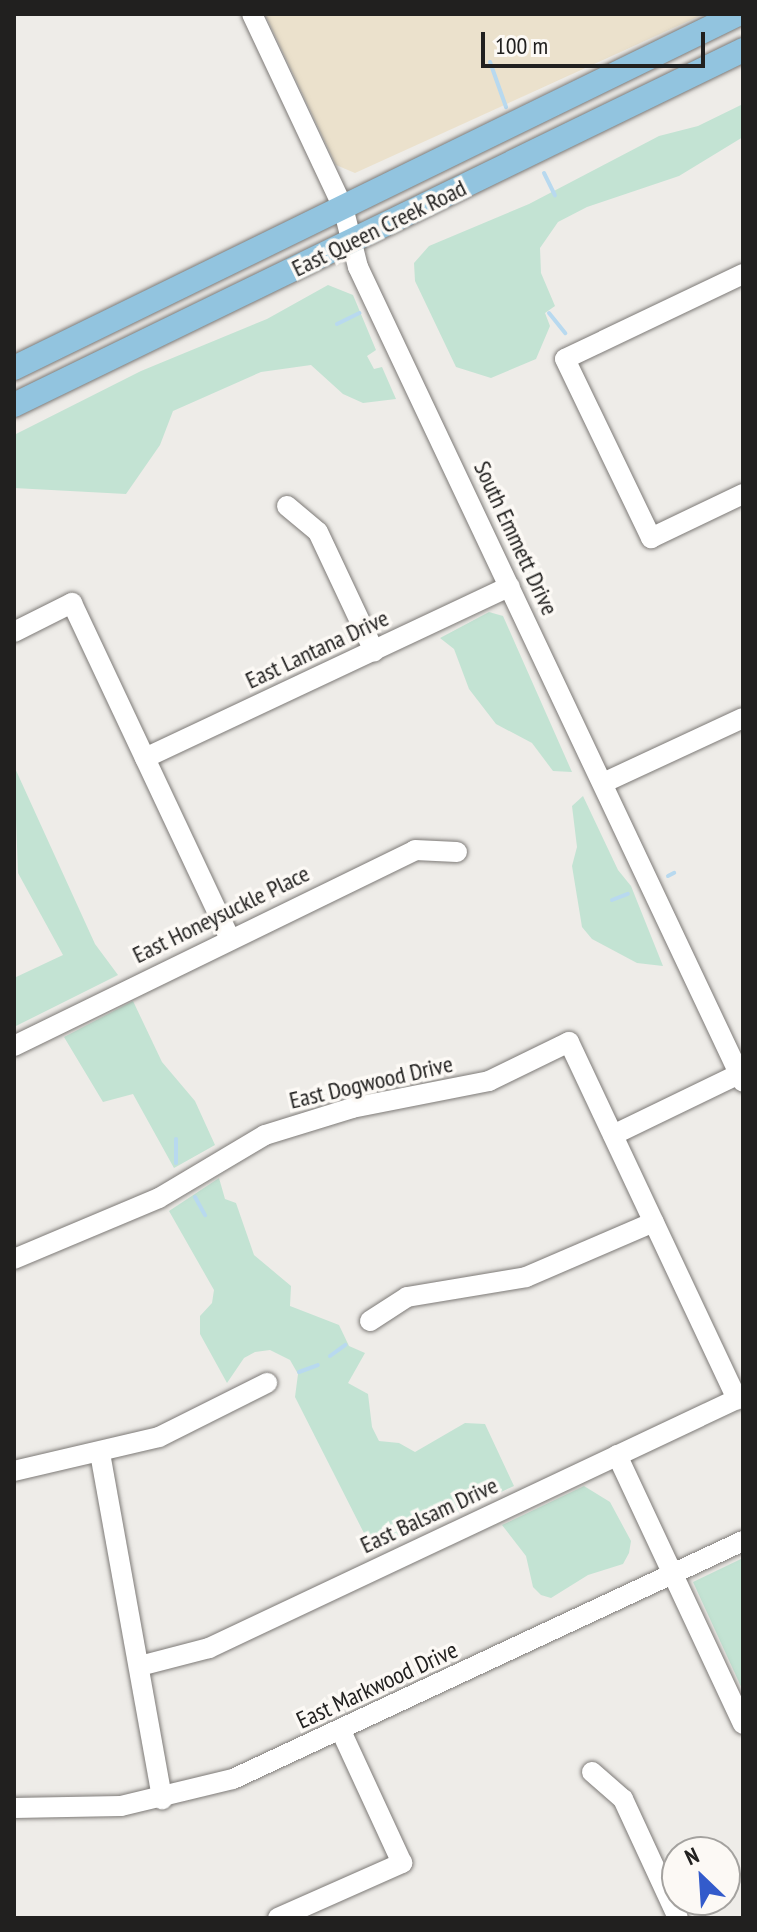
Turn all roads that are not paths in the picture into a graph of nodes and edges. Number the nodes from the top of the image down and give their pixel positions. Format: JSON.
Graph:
{"nodes":[{"id":1,"x":252,"y":14,"type":"edge"},
{"id":2,"x":738,"y":14,"type":"edge"},
{"id":3,"x":743,"y":50,"type":"edge"},
{"id":4,"x":348,"y":225,"type":"junction"},
{"id":5,"x":743,"y":274,"type":"edge"},
{"id":6,"x":14,"y":368,"type":"edge"},
{"id":7,"x":14,"y":405,"type":"edge"},
{"id":8,"x":743,"y":494,"type":"edge"},
{"id":9,"x":287,"y":506,"type":"dead end"},
{"id":10,"x":510,"y":586,"type":"junction"},
{"id":11,"x":14,"y":632,"type":"edge"},
{"id":12,"x":374,"y":651,"type":"junction"},
{"id":13,"x":741,"y":725,"type":"edge"},
{"id":14,"x":145,"y":758,"type":"junction"},
{"id":15,"x":603,"y":783,"type":"junction"},
{"id":16,"x":457,"y":852,"type":"dead end"},
{"id":17,"x":229,"y":937,"type":"junction"},
{"id":18,"x":14,"y":1046,"type":"edge"},
{"id":19,"x":741,"y":1078,"type":"edge"},
{"id":20,"x":613,"y":1135,"type":"junction"},
{"id":21,"x":654,"y":1222,"type":"junction"},
{"id":22,"x":14,"y":1259,"type":"edge"},
{"id":23,"x":370,"y":1321,"type":"dead end"},
{"id":24,"x":267,"y":1383,"type":"dead end"},
{"id":25,"x":100,"y":1453,"type":"junction"},
{"id":26,"x":617,"y":1455,"type":"junction"},
{"id":27,"x":14,"y":1471,"type":"edge"},
{"id":28,"x":743,"y":1541,"type":"edge"},
{"id":29,"x":672,"y":1574,"type":"junction"},
{"id":30,"x":140,"y":1666,"type":"junction"},
{"id":31,"x":743,"y":1724,"type":"edge"},
{"id":32,"x":341,"y":1731,"type":"junction"},
{"id":33,"x":592,"y":1772,"type":"dead end"},
{"id":34,"x":162,"y":1799,"type":"junction"},
{"id":35,"x":14,"y":1808,"type":"edge"},
{"id":36,"x":278,"y":1918,"type":"edge"},
{"id":37,"x":678,"y":1918,"type":"edge"}],
"edges":[{"from":1,"to":4,"type":"street","name":"South Emmett Drive"},
{"from":2,"to":4,"type":"main road","name":"East Queen Creek Road"},
{"from":3,"to":4,"type":"main road","name":"East Queen Creek Road"},
{"from":4,"to":6,"type":"main road","name":"East Queen Creek Road"},
{"from":4,"to":7,"type":"main road","name":"East Queen Creek Road"},
{"from":4,"to":10,"type":"street","name":"South Emmett Drive"},
{"from":5,"to":8,"type":"street"},
{"from":9,"to":12,"type":"street"},
{"from":10,"to":12,"type":"street","name":"East Lantana Drive"},
{"from":10,"to":15,"type":"street","name":"South Emmett Drive"},
{"from":11,"to":14,"type":"street"},
{"from":12,"to":14,"type":"street","name":"East Lantana Drive"},
{"from":13,"to":15,"type":"street"},
{"from":14,"to":17,"type":"street"},
{"from":15,"to":19,"type":"street","name":"South Emmett Drive"},
{"from":16,"to":17,"type":"street","name":"East Honeysuckle Place"},
{"from":17,"to":18,"type":"street","name":"East Honeysuckle Place"},
{"from":19,"to":20,"type":"street"},
{"from":20,"to":21,"type":"street"},
{"from":20,"to":22,"type":"street","name":"East Dogwood Drive"},
{"from":21,"to":23,"type":"street"},
{"from":21,"to":26,"type":"street","name":"East Balsam Drive"},
{"from":24,"to":25,"type":"street"},
{"from":25,"to":27,"type":"street"},
{"from":25,"to":30,"type":"street"},
{"from":26,"to":29,"type":"street"},
{"from":26,"to":30,"type":"street","name":"East Balsam Drive"},
{"from":28,"to":29,"type":"street","name":"East Markwood Drive"},
{"from":29,"to":31,"type":"street"},
{"from":29,"to":32,"type":"street","name":"East Markwood Drive"},
{"from":30,"to":34,"type":"street"},
{"from":32,"to":34,"type":"street","name":"East Markwood Drive"},
{"from":32,"to":36,"type":"street"},
{"from":33,"to":37,"type":"street"},
{"from":34,"to":35,"type":"street","name":"East Markwood Drive"}]}
